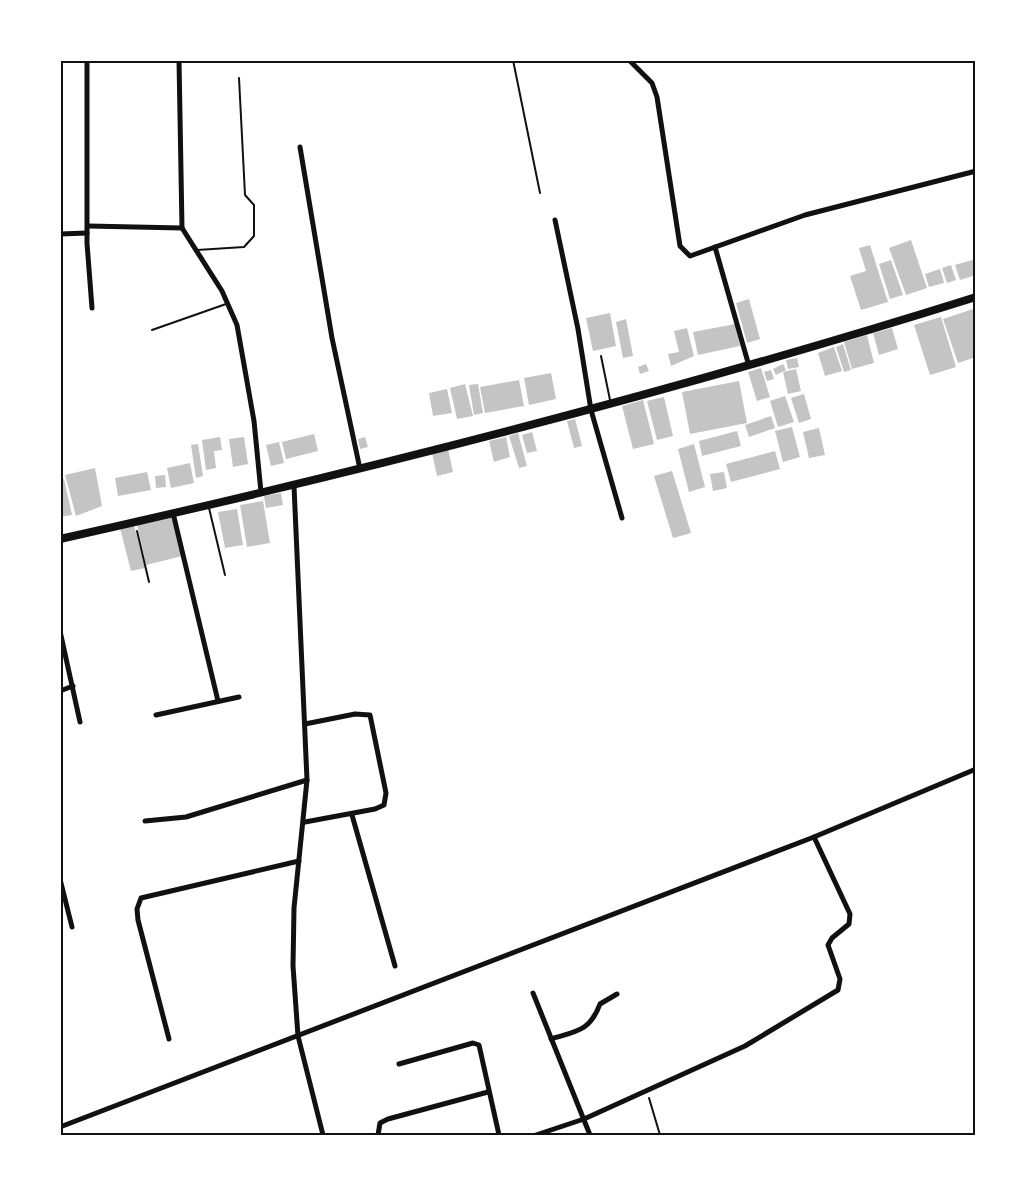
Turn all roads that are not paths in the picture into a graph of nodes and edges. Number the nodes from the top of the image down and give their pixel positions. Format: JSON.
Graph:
{"nodes":[{"id":1,"x":87,"y":60,"type":"edge"},
{"id":2,"x":179,"y":60,"type":"edge"},
{"id":3,"x":629,"y":60,"type":"edge"},
{"id":4,"x":239,"y":78,"type":"dead end"},
{"id":5,"x":300,"y":147,"type":"dead end"},
{"id":6,"x":976,"y":171,"type":"edge"},
{"id":7,"x":555,"y":220,"type":"dead end"},
{"id":8,"x":182,"y":228,"type":"junction"},
{"id":9,"x":88,"y":230,"type":"junction"},
{"id":10,"x":60,"y":234,"type":"edge"},
{"id":11,"x":715,"y":247,"type":"junction"},
{"id":12,"x":197,"y":250,"type":"junction"},
{"id":13,"x":976,"y":297,"type":"edge"},
{"id":14,"x":228,"y":303,"type":"junction"},
{"id":15,"x":92,"y":308,"type":"dead end"},
{"id":16,"x":152,"y":330,"type":"dead end"},
{"id":17,"x":601,"y":356,"type":"dead end"},
{"id":18,"x":749,"y":367,"type":"junction"},
{"id":19,"x":611,"y":406,"type":"junction"},
{"id":20,"x":591,"y":410,"type":"junction"},
{"id":21,"x":360,"y":469,"type":"junction"},
{"id":22,"x":294,"y":486,"type":"junction"},
{"id":23,"x":261,"y":492,"type":"junction"},
{"id":24,"x":208,"y":506,"type":"junction"},
{"id":25,"x":173,"y":513,"type":"junction"},
{"id":26,"x":622,"y":518,"type":"dead end"},
{"id":27,"x":60,"y":539,"type":"edge"},
{"id":28,"x":225,"y":575,"type":"dead end"},
{"id":29,"x":60,"y":631,"type":"edge"},
{"id":30,"x":74,"y":686,"type":"junction"},
{"id":31,"x":60,"y":692,"type":"edge"},
{"id":32,"x":239,"y":697,"type":"dead end"},
{"id":33,"x":219,"y":700,"type":"junction"},
{"id":34,"x":156,"y":715,"type":"dead end"},
{"id":35,"x":80,"y":722,"type":"dead end"},
{"id":36,"x":305,"y":724,"type":"junction"},
{"id":37,"x":976,"y":769,"type":"edge"},
{"id":38,"x":307,"y":780,"type":"junction"},
{"id":39,"x":352,"y":815,"type":"junction"},
{"id":40,"x":146,"y":820,"type":"dead end"},
{"id":41,"x":305,"y":822,"type":"junction"},
{"id":42,"x":814,"y":837,"type":"junction"},
{"id":43,"x":299,"y":861,"type":"junction"},
{"id":44,"x":60,"y":879,"type":"edge"},
{"id":45,"x":72,"y":927,"type":"dead end"},
{"id":46,"x":395,"y":966,"type":"dead end"},
{"id":47,"x":533,"y":993,"type":"dead end"},
{"id":48,"x":617,"y":994,"type":"dead end"},
{"id":49,"x":298,"y":1036,"type":"junction"},
{"id":50,"x":169,"y":1039,"type":"dead end"},
{"id":51,"x":551,"y":1039,"type":"junction"},
{"id":52,"x":399,"y":1064,"type":"dead end"},
{"id":53,"x":488,"y":1092,"type":"junction"},
{"id":54,"x":584,"y":1119,"type":"junction"},
{"id":55,"x":60,"y":1127,"type":"edge"},
{"id":56,"x":323,"y":1135,"type":"edge"},
{"id":57,"x":378,"y":1135,"type":"edge"},
{"id":58,"x":499,"y":1135,"type":"edge"},
{"id":59,"x":536,"y":1135,"type":"edge"},
{"id":60,"x":590,"y":1135,"type":"edge"}],
"edges":[{"from":1,"to":9,"type":"street"},
{"from":2,"to":8,"type":"street"},
{"from":3,"to":11,"type":"street"},
{"from":4,"to":12,"type":"lane"},
{"from":5,"to":21,"type":"street"},
{"from":6,"to":11,"type":"street"},
{"from":7,"to":20,"type":"street"},
{"from":8,"to":9,"type":"street"},
{"from":8,"to":12,"type":"street"},
{"from":9,"to":10,"type":"street"},
{"from":9,"to":15,"type":"street"},
{"from":11,"to":18,"type":"street"},
{"from":12,"to":14,"type":"street"},
{"from":13,"to":18,"type":"main road"},
{"from":14,"to":16,"type":"lane"},
{"from":14,"to":23,"type":"street"},
{"from":17,"to":19,"type":"lane"},
{"from":18,"to":19,"type":"main road"},
{"from":19,"to":20,"type":"main road"},
{"from":20,"to":21,"type":"main road"},
{"from":20,"to":26,"type":"street"},
{"from":21,"to":22,"type":"main road"},
{"from":22,"to":23,"type":"main road"},
{"from":22,"to":36,"type":"street"},
{"from":23,"to":24,"type":"main road"},
{"from":24,"to":25,"type":"main road"},
{"from":24,"to":28,"type":"lane"},
{"from":25,"to":27,"type":"main road"},
{"from":25,"to":33,"type":"street"},
{"from":29,"to":30,"type":"street"},
{"from":30,"to":31,"type":"street"},
{"from":30,"to":35,"type":"street"},
{"from":32,"to":33,"type":"street"},
{"from":33,"to":34,"type":"street"},
{"from":36,"to":38,"type":"street"},
{"from":36,"to":39,"type":"street"},
{"from":37,"to":42,"type":"street"},
{"from":38,"to":40,"type":"street"},
{"from":38,"to":41,"type":"street"},
{"from":39,"to":41,"type":"street"},
{"from":39,"to":46,"type":"street"},
{"from":41,"to":43,"type":"street"},
{"from":42,"to":49,"type":"street"},
{"from":42,"to":54,"type":"street"},
{"from":43,"to":49,"type":"street"},
{"from":43,"to":50,"type":"street"},
{"from":44,"to":45,"type":"street"},
{"from":47,"to":51,"type":"street"},
{"from":48,"to":51,"type":"street"},
{"from":49,"to":55,"type":"street"},
{"from":49,"to":56,"type":"street"},
{"from":51,"to":54,"type":"street"},
{"from":52,"to":53,"type":"street"},
{"from":53,"to":57,"type":"street"},
{"from":53,"to":58,"type":"street"},
{"from":54,"to":59,"type":"street"},
{"from":54,"to":60,"type":"street"}]}
